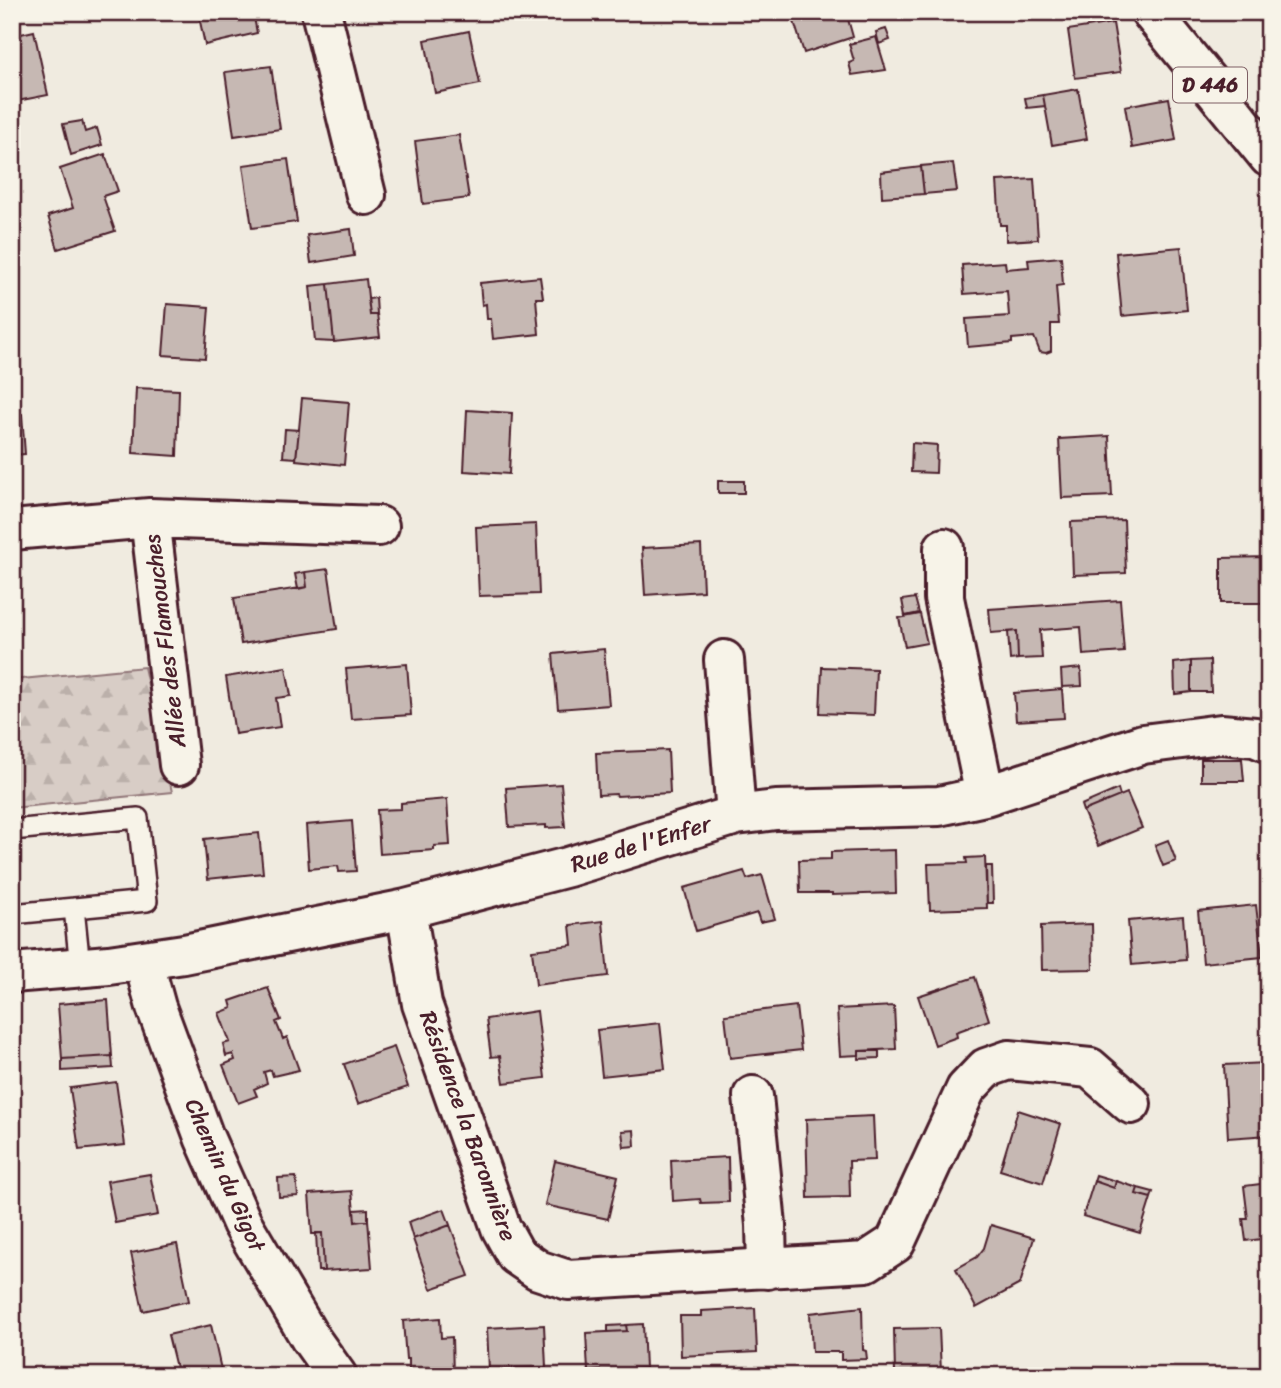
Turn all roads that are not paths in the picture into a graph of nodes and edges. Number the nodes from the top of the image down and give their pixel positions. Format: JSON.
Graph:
{"nodes":[{"id":1,"x":321,"y":12,"type":"edge"},
{"id":2,"x":1151,"y":12,"type":"edge"},
{"id":3,"x":1269,"y":157,"type":"edge"},
{"id":4,"x":366,"y":195,"type":"dead end"},
{"id":5,"x":150,"y":518,"type":"junction"},
{"id":6,"x":379,"y":526,"type":"dead end"},
{"id":7,"x":12,"y":530,"type":"edge"},
{"id":8,"x":944,"y":548,"type":"dead end"},
{"id":9,"x":724,"y":660,"type":"dead end"},
{"id":10,"x":1269,"y":743,"type":"edge"},
{"id":11,"x":179,"y":765,"type":"dead end"},
{"id":12,"x":985,"y":796,"type":"junction"},
{"id":13,"x":736,"y":814,"type":"junction"},
{"id":14,"x":12,"y":830,"type":"edge"},
{"id":15,"x":74,"y":908,"type":"junction"},
{"id":16,"x":406,"y":909,"type":"junction"},
{"id":17,"x":12,"y":914,"type":"edge"},
{"id":18,"x":143,"y":960,"type":"junction"},
{"id":19,"x":80,"y":967,"type":"junction"},
{"id":20,"x":12,"y":973,"type":"edge"},
{"id":21,"x":752,"y":1096,"type":"dead end"},
{"id":22,"x":1131,"y":1104,"type":"dead end"},
{"id":23,"x":767,"y":1269,"type":"junction"},
{"id":24,"x":337,"y":1376,"type":"edge"}],
"edges":[{"from":1,"to":4,"type":"street"},
{"from":2,"to":3,"type":"street","number":"D 446"},
{"from":5,"to":6,"type":"street","name":"Allée des Flamouches"},
{"from":5,"to":7,"type":"street","name":"Allée des Flamouches"},
{"from":5,"to":11,"type":"street","name":"Allée des Flamouches"},
{"from":8,"to":12,"type":"street"},
{"from":9,"to":13,"type":"street"},
{"from":10,"to":12,"type":"street","name":"Rue de l'Enfer"},
{"from":12,"to":13,"type":"street","name":"Rue de l'Enfer"},
{"from":13,"to":16,"type":"street","name":"Rue de l'Enfer"},
{"from":14,"to":15,"type":"lane"},
{"from":15,"to":17,"type":"lane"},
{"from":15,"to":19,"type":"lane"},
{"from":16,"to":18,"type":"street","name":"Rue de l'Enfer"},
{"from":16,"to":23,"type":"street","name":"Résidence la Baronnière"},
{"from":18,"to":19,"type":"street","name":"Rue de l'Enfer"},
{"from":18,"to":24,"type":"street","name":"Chemin du Gigot"},
{"from":19,"to":20,"type":"street","name":"Rue de l'Enfer"},
{"from":21,"to":23,"type":"street"},
{"from":22,"to":23,"type":"street","name":"Résidence la Baronnière"}]}
